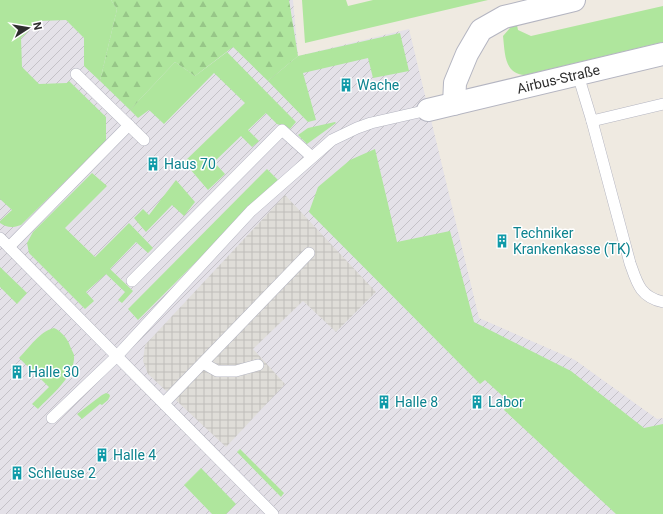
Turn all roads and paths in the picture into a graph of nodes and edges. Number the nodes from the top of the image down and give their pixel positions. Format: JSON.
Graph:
{"nodes":[{"id":1,"x":574,"y":0,"type":"edge"},
{"id":2,"x":663,"y":54,"type":"edge"},
{"id":3,"x":76,"y":74,"type":"dead end"},
{"id":4,"x":578,"y":74,"type":"junction"},
{"id":5,"x":454,"y":104,"type":"junction"},
{"id":6,"x":663,"y":104,"type":"edge"},
{"id":7,"x":428,"y":110,"type":"joint"},
{"id":8,"x":592,"y":121,"type":"junction"},
{"id":9,"x":129,"y":125,"type":"junction"},
{"id":10,"x":144,"y":140,"type":"dead end"},
{"id":11,"x":312,"y":158,"type":"junction"},
{"id":12,"x":0,"y":238,"type":"edge"},
{"id":13,"x":9,"y":247,"type":"junction"},
{"id":14,"x":309,"y":253,"type":"dead end"},
{"id":15,"x":132,"y":281,"type":"dead end"},
{"id":16,"x":663,"y":302,"type":"edge"},
{"id":17,"x":117,"y":356,"type":"junction"},
{"id":18,"x":203,"y":363,"type":"junction"},
{"id":19,"x":258,"y":366,"type":"dead end"},
{"id":20,"x":164,"y":403,"type":"junction"},
{"id":21,"x":52,"y":418,"type":"dead end"},
{"id":22,"x":273,"y":514,"type":"edge"}],
"edges":[{"from":1,"to":5,"type":"street"},
{"from":2,"to":4,"type":"street","name":"Airbus-Straße"},
{"from":3,"to":9,"type":"lane"},
{"from":4,"to":5,"type":"street","name":"Airbus-Straße"},
{"from":4,"to":8,"type":"lane"},
{"from":5,"to":7,"type":"street","name":"Airbus-Straße"},
{"from":6,"to":8,"type":"lane"},
{"from":7,"to":11,"type":"lane"},
{"from":8,"to":16,"type":"lane"},
{"from":9,"to":10,"type":"lane"},
{"from":9,"to":13,"type":"lane"},
{"from":11,"to":15,"type":"lane"},
{"from":11,"to":17,"type":"lane"},
{"from":12,"to":13,"type":"lane"},
{"from":13,"to":17,"type":"lane"},
{"from":14,"to":18,"type":"lane"},
{"from":17,"to":20,"type":"lane"},
{"from":17,"to":21,"type":"lane"},
{"from":18,"to":19,"type":"lane"},
{"from":18,"to":20,"type":"lane"},
{"from":20,"to":22,"type":"lane"}]}
